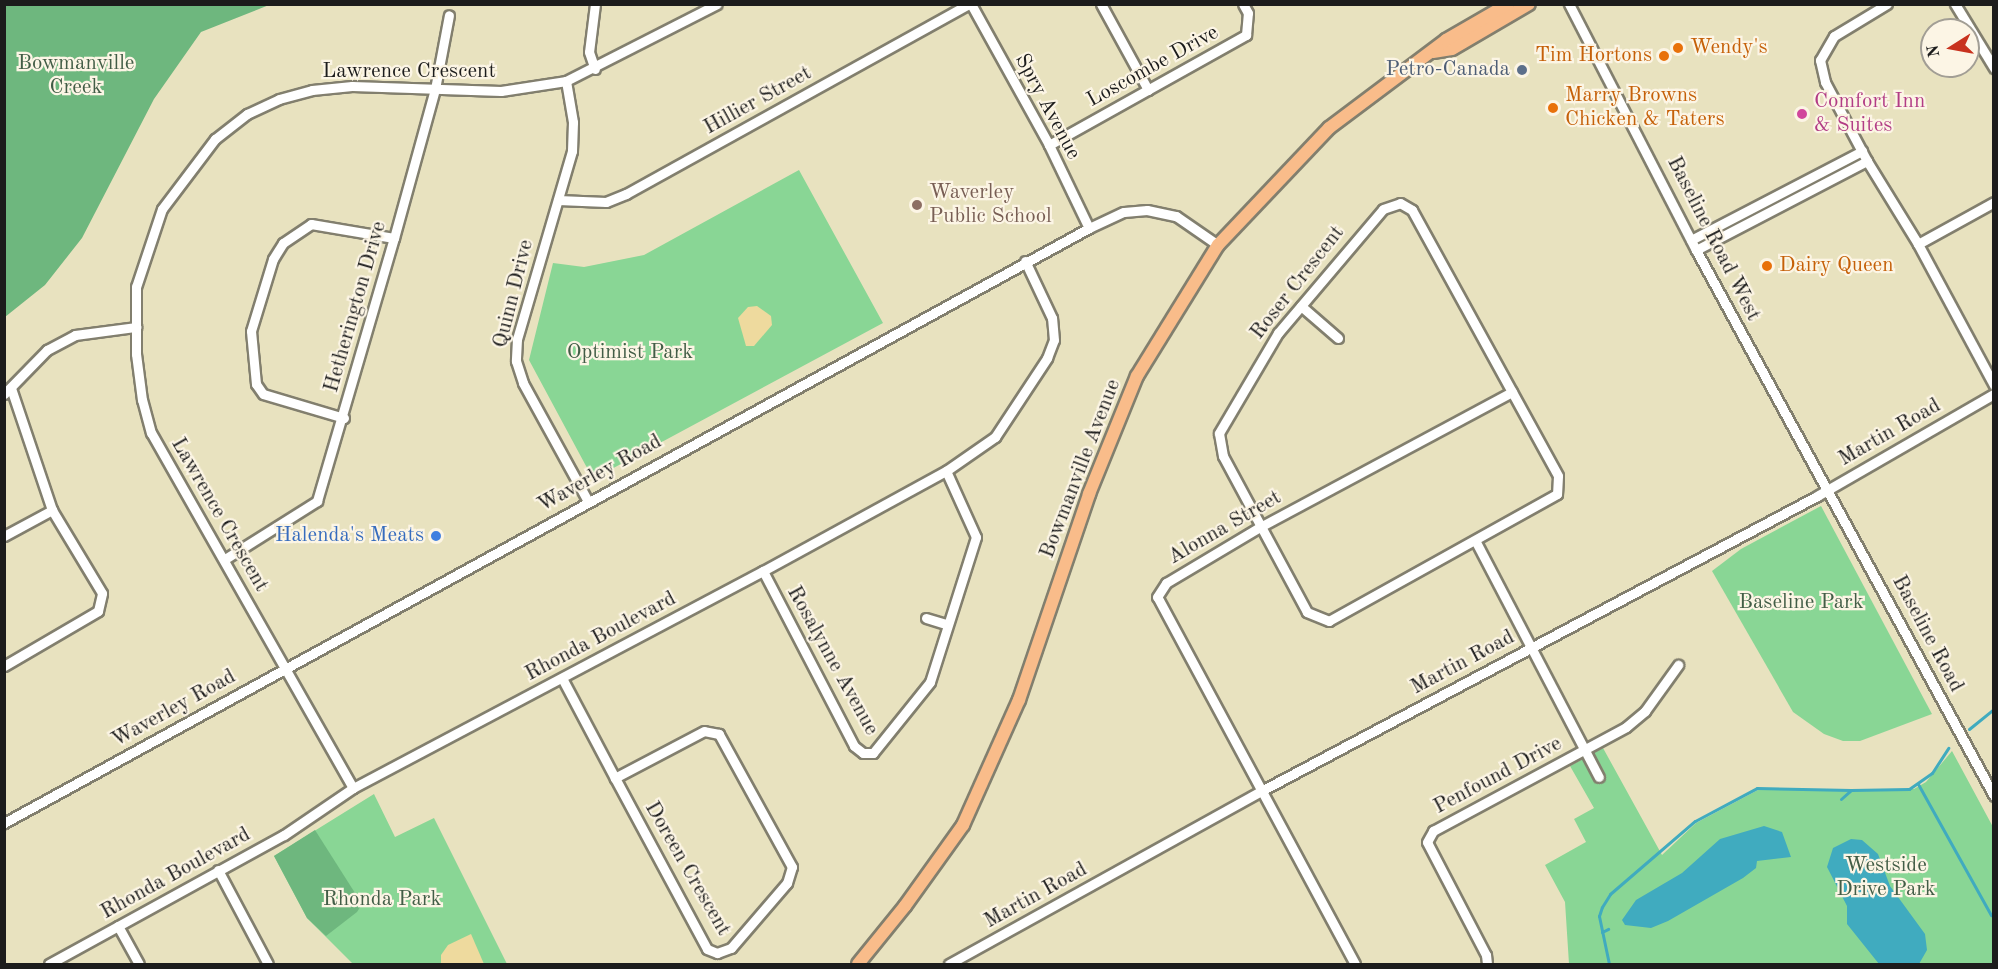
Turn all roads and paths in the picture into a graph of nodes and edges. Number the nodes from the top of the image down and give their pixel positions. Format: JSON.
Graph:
{"nodes":[{"id":1,"x":717,"y":4,"type":"edge"},
{"id":2,"x":970,"y":4,"type":"edge"},
{"id":3,"x":1101,"y":4,"type":"edge"},
{"id":4,"x":1244,"y":4,"type":"edge"},
{"id":5,"x":1508,"y":4,"type":"edge"},
{"id":6,"x":1529,"y":4,"type":"edge"},
{"id":7,"x":1569,"y":4,"type":"edge"},
{"id":8,"x":1887,"y":4,"type":"edge"},
{"id":9,"x":1955,"y":4,"type":"edge"},
{"id":10,"x":596,"y":5,"type":"edge"},
{"id":11,"x":449,"y":15,"type":"dead end"},
{"id":12,"x":1432,"y":53,"type":"junction"},
{"id":13,"x":1994,"y":68,"type":"edge"},
{"id":14,"x":595,"y":69,"type":"junction"},
{"id":15,"x":566,"y":81,"type":"junction"},
{"id":16,"x":435,"y":89,"type":"junction"},
{"id":17,"x":1148,"y":90,"type":"junction"},
{"id":18,"x":1049,"y":145,"type":"junction"},
{"id":19,"x":1862,"y":151,"type":"junction"},
{"id":20,"x":1866,"y":161,"type":"junction"},
{"id":21,"x":558,"y":200,"type":"junction"},
{"id":22,"x":1994,"y":202,"type":"edge"},
{"id":23,"x":1089,"y":228,"type":"junction"},
{"id":24,"x":394,"y":238,"type":"junction"},
{"id":25,"x":1691,"y":240,"type":"junction"},
{"id":26,"x":1918,"y":244,"type":"junction"},
{"id":27,"x":1218,"y":245,"type":"junction"},
{"id":28,"x":1696,"y":250,"type":"junction"},
{"id":29,"x":1025,"y":261,"type":"junction"},
{"id":30,"x":1301,"y":306,"type":"junction"},
{"id":31,"x":136,"y":327,"type":"junction"},
{"id":32,"x":1338,"y":338,"type":"dead end"},
{"id":33,"x":1994,"y":385,"type":"edge"},
{"id":34,"x":8,"y":391,"type":"edge"},
{"id":35,"x":1512,"y":392,"type":"junction"},
{"id":36,"x":1994,"y":394,"type":"edge"},
{"id":37,"x":344,"y":418,"type":"junction"},
{"id":38,"x":946,"y":471,"type":"junction"},
{"id":39,"x":1828,"y":489,"type":"junction"},
{"id":40,"x":588,"y":501,"type":"junction"},
{"id":41,"x":52,"y":510,"type":"junction"},
{"id":42,"x":1260,"y":527,"type":"junction"},
{"id":43,"x":4,"y":536,"type":"edge"},
{"id":44,"x":1476,"y":542,"type":"junction"},
{"id":45,"x":225,"y":559,"type":"junction"},
{"id":46,"x":763,"y":571,"type":"junction"},
{"id":47,"x":927,"y":618,"type":"dead end"},
{"id":48,"x":946,"y":624,"type":"junction"},
{"id":49,"x":1530,"y":648,"type":"junction"},
{"id":50,"x":1678,"y":665,"type":"dead end"},
{"id":51,"x":4,"y":666,"type":"edge"},
{"id":52,"x":285,"y":668,"type":"junction"},
{"id":53,"x":562,"y":678,"type":"junction"},
{"id":54,"x":1584,"y":750,"type":"junction"},
{"id":55,"x":1599,"y":777,"type":"dead end"},
{"id":56,"x":615,"y":778,"type":"junction"},
{"id":57,"x":353,"y":788,"type":"junction"},
{"id":58,"x":1263,"y":790,"type":"junction"},
{"id":59,"x":1994,"y":796,"type":"edge"},
{"id":60,"x":4,"y":823,"type":"edge"},
{"id":61,"x":218,"y":870,"type":"junction"},
{"id":62,"x":118,"y":926,"type":"junction"},
{"id":63,"x":49,"y":964,"type":"edge"},
{"id":64,"x":139,"y":964,"type":"edge"},
{"id":65,"x":268,"y":964,"type":"edge"},
{"id":66,"x":858,"y":964,"type":"edge"},
{"id":67,"x":949,"y":964,"type":"edge"},
{"id":68,"x":1355,"y":964,"type":"edge"},
{"id":69,"x":1487,"y":964,"type":"edge"}],
"edges":[{"from":1,"to":14,"type":"street","name":"Lawrence Crescent"},
{"from":2,"to":18,"type":"street","name":"Spry Avenue"},
{"from":2,"to":21,"type":"street","name":"Hillier Street"},
{"from":3,"to":17,"type":"street"},
{"from":4,"to":17,"type":"street","name":"Loscombe Drive"},
{"from":5,"to":12,"type":"main road","name":"Bowmanville Avenue"},
{"from":6,"to":12,"type":"main road","name":"Bowmanville Avenue"},
{"from":7,"to":25,"type":"street","name":"Baseline Road West"},
{"from":8,"to":19,"type":"street"},
{"from":9,"to":13,"type":"street"},
{"from":10,"to":14,"type":"street"},
{"from":11,"to":16,"type":"street","name":"Hetherington Drive"},
{"from":12,"to":27,"type":"main road","name":"Bowmanville Avenue"},
{"from":14,"to":15,"type":"street","name":"Lawrence Crescent"},
{"from":15,"to":16,"type":"street","name":"Lawrence Crescent"},
{"from":15,"to":21,"type":"street","name":"Quinn Drive"},
{"from":16,"to":24,"type":"street","name":"Hetherington Drive"},
{"from":16,"to":31,"type":"street","name":"Lawrence Crescent"},
{"from":17,"to":18,"type":"street","name":"Loscombe Drive"},
{"from":18,"to":23,"type":"street","name":"Spry Avenue"},
{"from":19,"to":20,"type":"street"},
{"from":19,"to":25,"type":"street"},
{"from":20,"to":26,"type":"street"},
{"from":20,"to":28,"type":"street"},
{"from":21,"to":40,"type":"street","name":"Quinn Drive"},
{"from":22,"to":26,"type":"street"},
{"from":23,"to":27,"type":"street","name":"Waverley Road"},
{"from":23,"to":29,"type":"street","name":"Waverley Road"},
{"from":24,"to":37,"type":"street","name":"Hetherington Drive"},
{"from":24,"to":37,"type":"street"},
{"from":25,"to":28,"type":"street","name":"Baseline Road West"},
{"from":26,"to":33,"type":"street"},
{"from":27,"to":66,"type":"main road","name":"Bowmanville Avenue"},
{"from":28,"to":39,"type":"street","name":"Baseline Road West"},
{"from":29,"to":38,"type":"street","name":"Rhonda Boulevard"},
{"from":29,"to":40,"type":"street","name":"Waverley Road"},
{"from":30,"to":32,"type":"street"},
{"from":30,"to":35,"type":"street","name":"Roser Crescent"},
{"from":30,"to":42,"type":"street","name":"Roser Crescent"},
{"from":31,"to":34,"type":"street"},
{"from":31,"to":45,"type":"street","name":"Lawrence Crescent"},
{"from":34,"to":41,"type":"street"},
{"from":35,"to":42,"type":"street","name":"Alonna Street"},
{"from":35,"to":44,"type":"street","name":"Roser Crescent"},
{"from":36,"to":39,"type":"street","name":"Martin Road"},
{"from":37,"to":45,"type":"street","name":"Hetherington Drive"},
{"from":38,"to":46,"type":"street","name":"Rhonda Boulevard"},
{"from":38,"to":48,"type":"street","name":"Rosalynne Avenue"},
{"from":39,"to":49,"type":"street","name":"Martin Road"},
{"from":39,"to":59,"type":"street","name":"Baseline Road"},
{"from":40,"to":52,"type":"street","name":"Waverley Road"},
{"from":41,"to":43,"type":"street"},
{"from":41,"to":51,"type":"street"},
{"from":42,"to":44,"type":"street","name":"Roser Crescent"},
{"from":42,"to":58,"type":"street","name":"Alonna Street"},
{"from":44,"to":49,"type":"street"},
{"from":45,"to":52,"type":"street","name":"Lawrence Crescent"},
{"from":46,"to":48,"type":"street","name":"Rosalynne Avenue"},
{"from":46,"to":53,"type":"street","name":"Rhonda Boulevard"},
{"from":47,"to":48,"type":"street"},
{"from":49,"to":54,"type":"street"},
{"from":49,"to":58,"type":"street","name":"Martin Road"},
{"from":50,"to":54,"type":"street"},
{"from":52,"to":57,"type":"street","name":"Lawrence Crescent"},
{"from":52,"to":60,"type":"street","name":"Waverley Road"},
{"from":53,"to":56,"type":"street","name":"Doreen Crescent"},
{"from":53,"to":57,"type":"street","name":"Rhonda Boulevard"},
{"from":54,"to":55,"type":"street"},
{"from":54,"to":69,"type":"street","name":"Penfound Drive"},
{"from":56,"to":56,"type":"street","name":"Doreen Crescent"},
{"from":57,"to":61,"type":"street","name":"Rhonda Boulevard"},
{"from":58,"to":67,"type":"street","name":"Martin Road"},
{"from":58,"to":68,"type":"street"},
{"from":61,"to":62,"type":"street","name":"Rhonda Boulevard"},
{"from":61,"to":65,"type":"street"},
{"from":62,"to":63,"type":"street","name":"Rhonda Boulevard"},
{"from":62,"to":64,"type":"street"}]}
